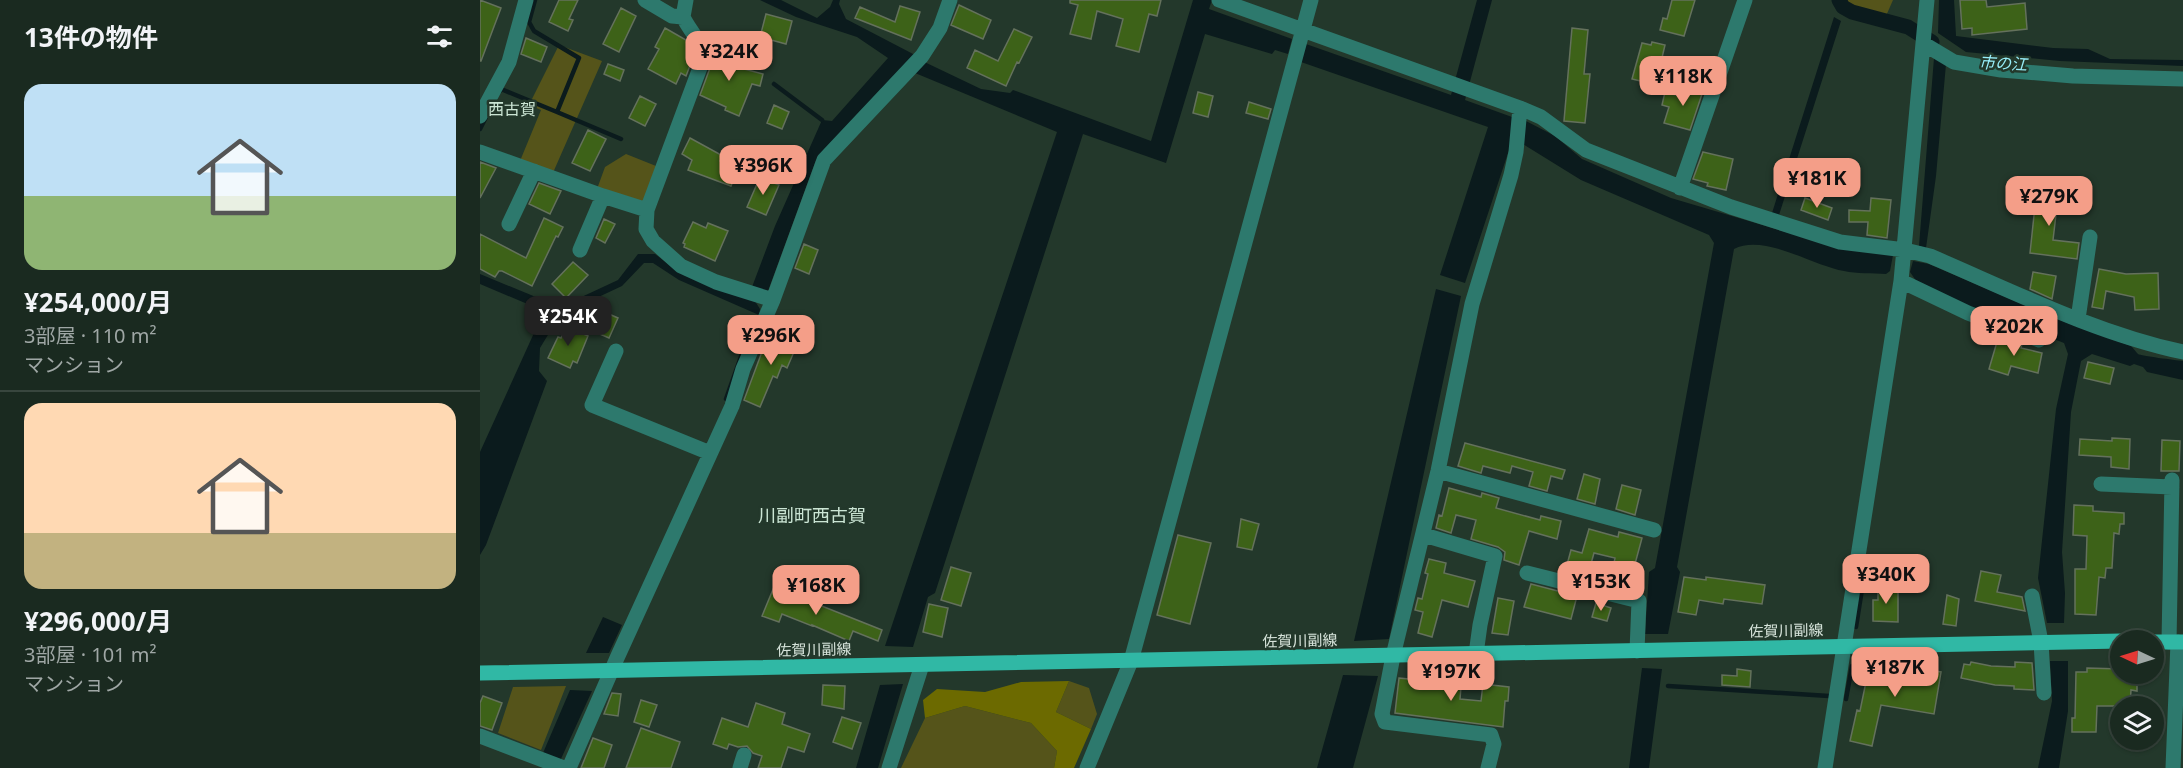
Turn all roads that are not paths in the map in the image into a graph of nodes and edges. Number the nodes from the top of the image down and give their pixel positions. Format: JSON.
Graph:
{"nodes":[{"id":1,"x":526,"y":0,"type":"edge"},
{"id":2,"x":645,"y":0,"type":"edge"},
{"id":3,"x":686,"y":0,"type":"edge"},
{"id":4,"x":951,"y":0,"type":"edge"},
{"id":5,"x":1219,"y":0,"type":"edge"},
{"id":6,"x":1311,"y":0,"type":"edge"},
{"id":7,"x":1746,"y":0,"type":"edge"},
{"id":8,"x":1927,"y":0,"type":"edge"},
{"id":9,"x":683,"y":17,"type":"junction"},
{"id":10,"x":1303,"y":31,"type":"junction"},
{"id":11,"x":1925,"y":39,"type":"junction"},
{"id":12,"x":2183,"y":79,"type":"edge"},
{"id":13,"x":1520,"y":108,"type":"junction"},
{"id":14,"x":480,"y":117,"type":"edge"},
{"id":15,"x":480,"y":152,"type":"edge"},
{"id":16,"x":534,"y":171,"type":"junction"},
{"id":17,"x":1680,"y":188,"type":"junction"},
{"id":18,"x":603,"y":196,"type":"junction"},
{"id":19,"x":647,"y":210,"type":"junction"},
{"id":20,"x":509,"y":224,"type":"dead end"},
{"id":21,"x":2090,"y":237,"type":"dead end"},
{"id":22,"x":580,"y":250,"type":"dead end"},
{"id":23,"x":1905,"y":250,"type":"junction"},
{"id":24,"x":1901,"y":281,"type":"junction"},
{"id":25,"x":773,"y":300,"type":"junction"},
{"id":26,"x":2078,"y":319,"type":"junction"},
{"id":27,"x":2038,"y":340,"type":"dead end"},
{"id":28,"x":616,"y":351,"type":"dead end"},
{"id":29,"x":2183,"y":352,"type":"edge"},
{"id":30,"x":710,"y":453,"type":"junction"},
{"id":31,"x":1438,"y":471,"type":"junction"},
{"id":32,"x":2101,"y":484,"type":"dead end"},
{"id":33,"x":2177,"y":515,"type":"edge"},
{"id":34,"x":1653,"y":530,"type":"dead end"},
{"id":35,"x":1424,"y":535,"type":"junction"},
{"id":36,"x":1527,"y":573,"type":"dead end"},
{"id":37,"x":2032,"y":596,"type":"dead end"},
{"id":38,"x":2110,"y":641,"type":"edge"},
{"id":39,"x":2041,"y":642,"type":"junction"},
{"id":40,"x":2171,"y":642,"type":"edge"},
{"id":41,"x":1842,"y":647,"type":"junction"},
{"id":42,"x":1636,"y":651,"type":"junction"},
{"id":43,"x":1476,"y":654,"type":"junction"},
{"id":44,"x":1393,"y":656,"type":"junction"},
{"id":45,"x":1131,"y":661,"type":"junction"},
{"id":46,"x":922,"y":665,"type":"junction"},
{"id":47,"x":612,"y":671,"type":"junction"},
{"id":48,"x":480,"y":673,"type":"edge"},
{"id":49,"x":2044,"y":693,"type":"dead end"},
{"id":50,"x":480,"y":736,"type":"edge"},
{"id":51,"x":564,"y":768,"type":"edge"},
{"id":52,"x":569,"y":768,"type":"edge"},
{"id":53,"x":889,"y":768,"type":"edge"},
{"id":54,"x":1087,"y":768,"type":"edge"},
{"id":55,"x":1488,"y":768,"type":"edge"},
{"id":56,"x":1825,"y":768,"type":"edge"},
{"id":57,"x":2172,"y":768,"type":"edge"}],
"edges":[{"from":1,"to":14,"type":"street"},
{"from":2,"to":9,"type":"street"},
{"from":3,"to":9,"type":"street"},
{"from":4,"to":25,"type":"street"},
{"from":5,"to":10,"type":"street"},
{"from":6,"to":10,"type":"street"},
{"from":7,"to":17,"type":"street"},
{"from":8,"to":11,"type":"street"},
{"from":9,"to":19,"type":"street"},
{"from":10,"to":13,"type":"street"},
{"from":10,"to":45,"type":"street"},
{"from":11,"to":12,"type":"street"},
{"from":11,"to":23,"type":"street"},
{"from":13,"to":17,"type":"street"},
{"from":13,"to":31,"type":"street"},
{"from":15,"to":16,"type":"street"},
{"from":16,"to":18,"type":"street"},
{"from":16,"to":20,"type":"street"},
{"from":17,"to":23,"type":"street"},
{"from":18,"to":19,"type":"street"},
{"from":18,"to":22,"type":"street"},
{"from":19,"to":25,"type":"street"},
{"from":21,"to":26,"type":"street"},
{"from":23,"to":24,"type":"street"},
{"from":23,"to":26,"type":"street"},
{"from":24,"to":27,"type":"street"},
{"from":24,"to":41,"type":"street"},
{"from":25,"to":30,"type":"street"},
{"from":26,"to":29,"type":"street"},
{"from":28,"to":30,"type":"street"},
{"from":30,"to":47,"type":"street"},
{"from":31,"to":34,"type":"street"},
{"from":31,"to":35,"type":"street"},
{"from":32,"to":33,"type":"street"},
{"from":33,"to":40,"type":"street"},
{"from":35,"to":43,"type":"street"},
{"from":35,"to":44,"type":"street"},
{"from":36,"to":42,"type":"street"},
{"from":37,"to":39,"type":"street"},
{"from":38,"to":39,"type":"main road","name":"佐賀川副線"},
{"from":39,"to":41,"type":"main road","name":"佐賀川副線"},
{"from":39,"to":49,"type":"street"},
{"from":40,"to":57,"type":"street"},
{"from":41,"to":42,"type":"main road","name":"佐賀川副線"},
{"from":41,"to":56,"type":"street"},
{"from":42,"to":43,"type":"main road","name":"佐賀川副線"},
{"from":43,"to":44,"type":"main road","name":"佐賀川副線"},
{"from":44,"to":45,"type":"main road","name":"佐賀川副線"},
{"from":44,"to":55,"type":"street"},
{"from":45,"to":46,"type":"main road","name":"佐賀川副線"},
{"from":45,"to":54,"type":"street"},
{"from":46,"to":47,"type":"main road","name":"佐賀川副線"},
{"from":46,"to":53,"type":"street"},
{"from":47,"to":48,"type":"main road","name":"佐賀川副線"},
{"from":47,"to":52,"type":"street"},
{"from":50,"to":51,"type":"street"}]}
